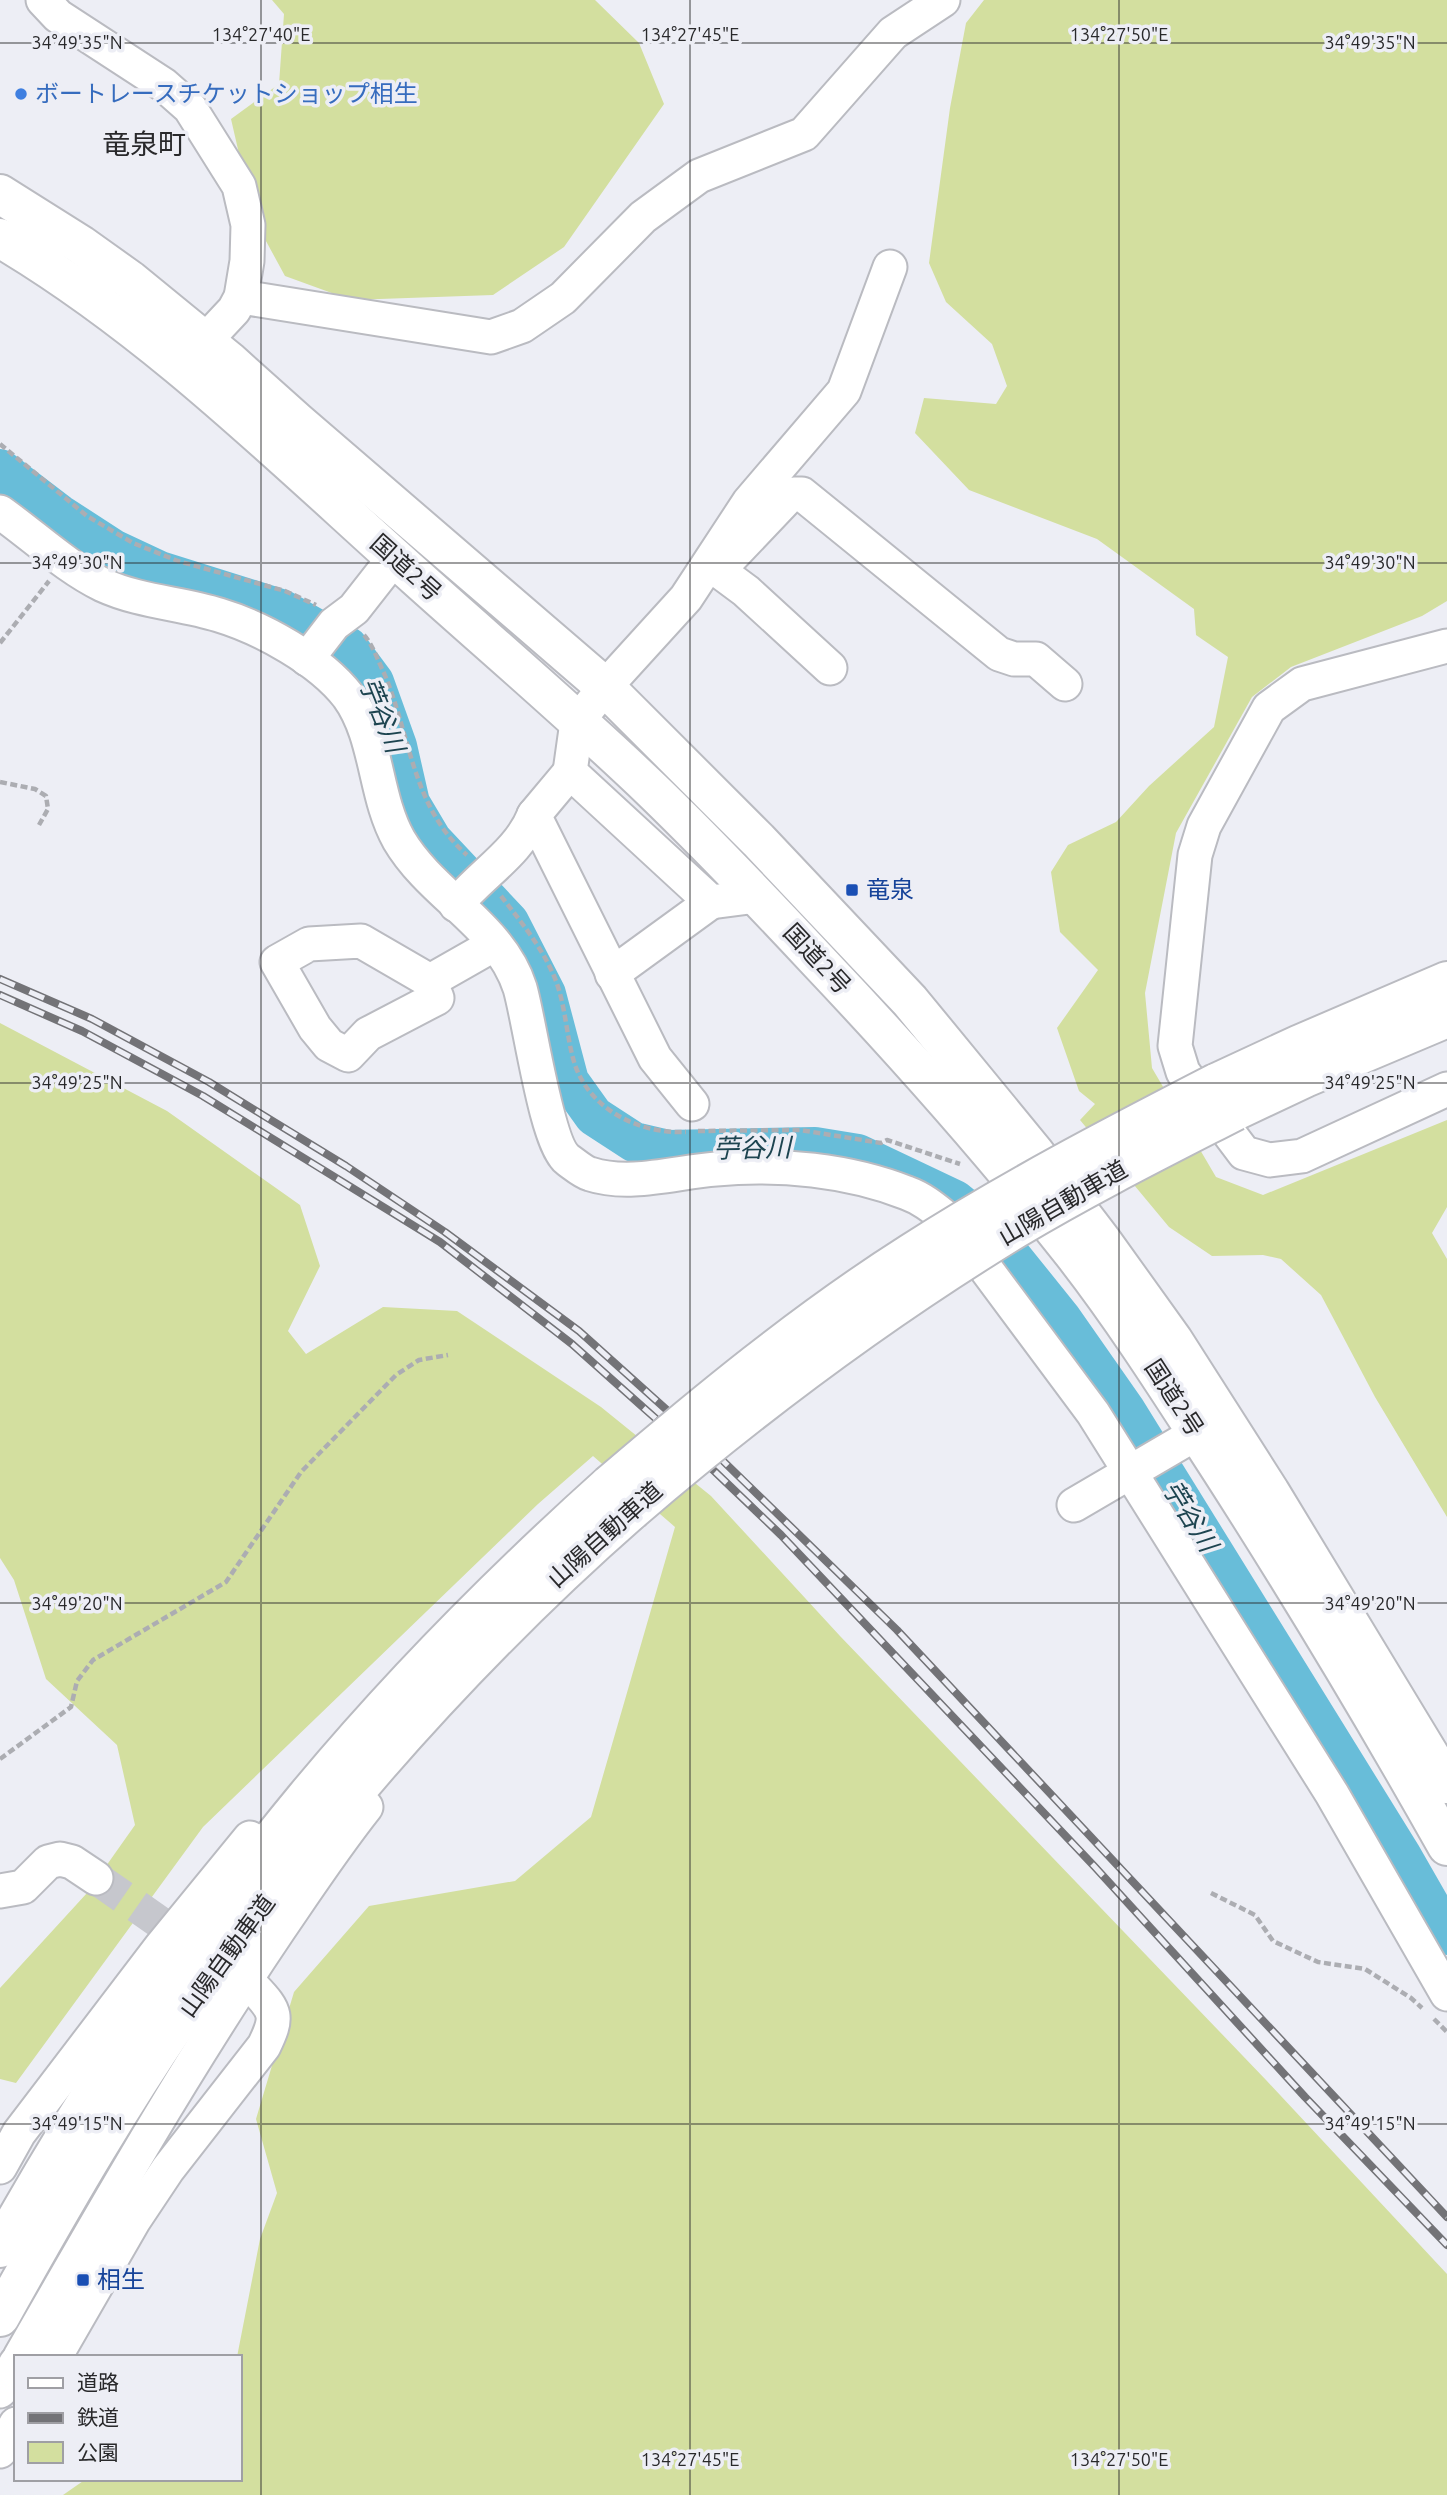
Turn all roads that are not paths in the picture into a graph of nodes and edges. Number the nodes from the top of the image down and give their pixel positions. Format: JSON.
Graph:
{"nodes":[{"id":1,"x":43,"y":0,"type":"edge"},
{"id":2,"x":943,"y":0,"type":"edge"},
{"id":3,"x":0,"y":194,"type":"edge"},
{"id":4,"x":0,"y":237,"type":"edge"},
{"id":5,"x":890,"y":267,"type":"dead end"},
{"id":6,"x":241,"y":297,"type":"junction"},
{"id":7,"x":205,"y":341,"type":"junction"},
{"id":8,"x":0,"y":512,"type":"edge"},
{"id":9,"x":394,"y":558,"type":"junction"},
{"id":10,"x":711,"y":568,"type":"junction"},
{"id":11,"x":1447,"y":646,"type":"edge"},
{"id":12,"x":310,"y":655,"type":"junction"},
{"id":13,"x":830,"y":668,"type":"dead end"},
{"id":14,"x":1065,"y":684,"type":"dead end"},
{"id":15,"x":605,"y":687,"type":"junction"},
{"id":16,"x":577,"y":722,"type":"junction"},
{"id":17,"x":570,"y":772,"type":"junction"},
{"id":18,"x":534,"y":815,"type":"junction"},
{"id":19,"x":467,"y":893,"type":"junction"},
{"id":20,"x":757,"y":896,"type":"junction"},
{"id":21,"x":711,"y":902,"type":"junction"},
{"id":22,"x":491,"y":959,"type":"junction"},
{"id":23,"x":612,"y":974,"type":"junction"},
{"id":24,"x":1447,"y":981,"type":"edge"},
{"id":25,"x":433,"y":990,"type":"dead end"},
{"id":26,"x":1447,"y":1018,"type":"edge"},
{"id":27,"x":1447,"y":1089,"type":"edge"},
{"id":28,"x":1226,"y":1097,"type":"junction"},
{"id":29,"x":692,"y":1104,"type":"dead end"},
{"id":30,"x":1183,"y":1440,"type":"junction"},
{"id":31,"x":1134,"y":1470,"type":"junction"},
{"id":32,"x":1074,"y":1505,"type":"dead end"},
{"id":33,"x":499,"y":1610,"type":"junction"},
{"id":34,"x":1447,"y":1784,"type":"edge"},
{"id":35,"x":1447,"y":1846,"type":"edge"},
{"id":36,"x":96,"y":1878,"type":"tunnel mouth"},
{"id":37,"x":0,"y":1891,"type":"edge"},
{"id":38,"x":254,"y":1989,"type":"dead end"},
{"id":39,"x":1447,"y":1994,"type":"edge"},
{"id":40,"x":0,"y":2167,"type":"edge"},
{"id":41,"x":0,"y":2248,"type":"edge"},
{"id":42,"x":0,"y":2317,"type":"edge"},
{"id":43,"x":21,"y":2355,"type":"edge"},
{"id":44,"x":56,"y":2355,"type":"edge"},
{"id":45,"x":14,"y":2366,"type":"edge"},
{"id":46,"x":0,"y":2390,"type":"edge"},
{"id":47,"x":14,"y":2427,"type":"edge"},
{"id":48,"x":0,"y":2451,"type":"edge"}],
"edges":[{"from":1,"to":6,"type":"street"},
{"from":2,"to":6,"type":"street"},
{"from":3,"to":7,"type":"highway","name":"国道2号"},
{"from":4,"to":9,"type":"highway","name":"国道2号"},
{"from":5,"to":10,"type":"street"},
{"from":6,"to":7,"type":"street"},
{"from":7,"to":15,"type":"highway","name":"国道2号"},
{"from":8,"to":12,"type":"street"},
{"from":9,"to":12,"type":"street"},
{"from":9,"to":16,"type":"highway","name":"国道2号"},
{"from":10,"to":13,"type":"street"},
{"from":10,"to":14,"type":"street"},
{"from":10,"to":15,"type":"street"},
{"from":11,"to":27,"type":"street"},
{"from":12,"to":19,"type":"street"},
{"from":15,"to":16,"type":"street"},
{"from":15,"to":34,"type":"highway","name":"国道2号"},
{"from":16,"to":17,"type":"street"},
{"from":16,"to":20,"type":"highway","name":"国道2号"},
{"from":17,"to":18,"type":"street"},
{"from":17,"to":21,"type":"street"},
{"from":18,"to":19,"type":"street"},
{"from":18,"to":23,"type":"street"},
{"from":19,"to":22,"type":"street"},
{"from":20,"to":21,"type":"street"},
{"from":20,"to":30,"type":"highway","name":"国道2号"},
{"from":21,"to":23,"type":"street"},
{"from":22,"to":25,"type":"street"},
{"from":22,"to":31,"type":"street"},
{"from":23,"to":29,"type":"street"},
{"from":24,"to":28,"type":"highway","name":"山陽自動車道"},
{"from":26,"to":28,"type":"highway","name":"山陽自動車道"},
{"from":28,"to":33,"type":"highway","name":"山陽自動車道","bridge":true},
{"from":30,"to":31,"type":"street"},
{"from":30,"to":35,"type":"highway","name":"国道2号"},
{"from":31,"to":32,"type":"street"},
{"from":31,"to":39,"type":"street"},
{"from":33,"to":40,"type":"street"},
{"from":33,"to":41,"type":"highway","name":"山陽自動車道"},
{"from":33,"to":42,"type":"highway","name":"山陽自動車道"},
{"from":33,"to":43,"type":"street"},
{"from":36,"to":37,"type":"street"},
{"from":38,"to":44,"type":"street"},
{"from":45,"to":46,"type":"street"},
{"from":47,"to":48,"type":"street"}]}
